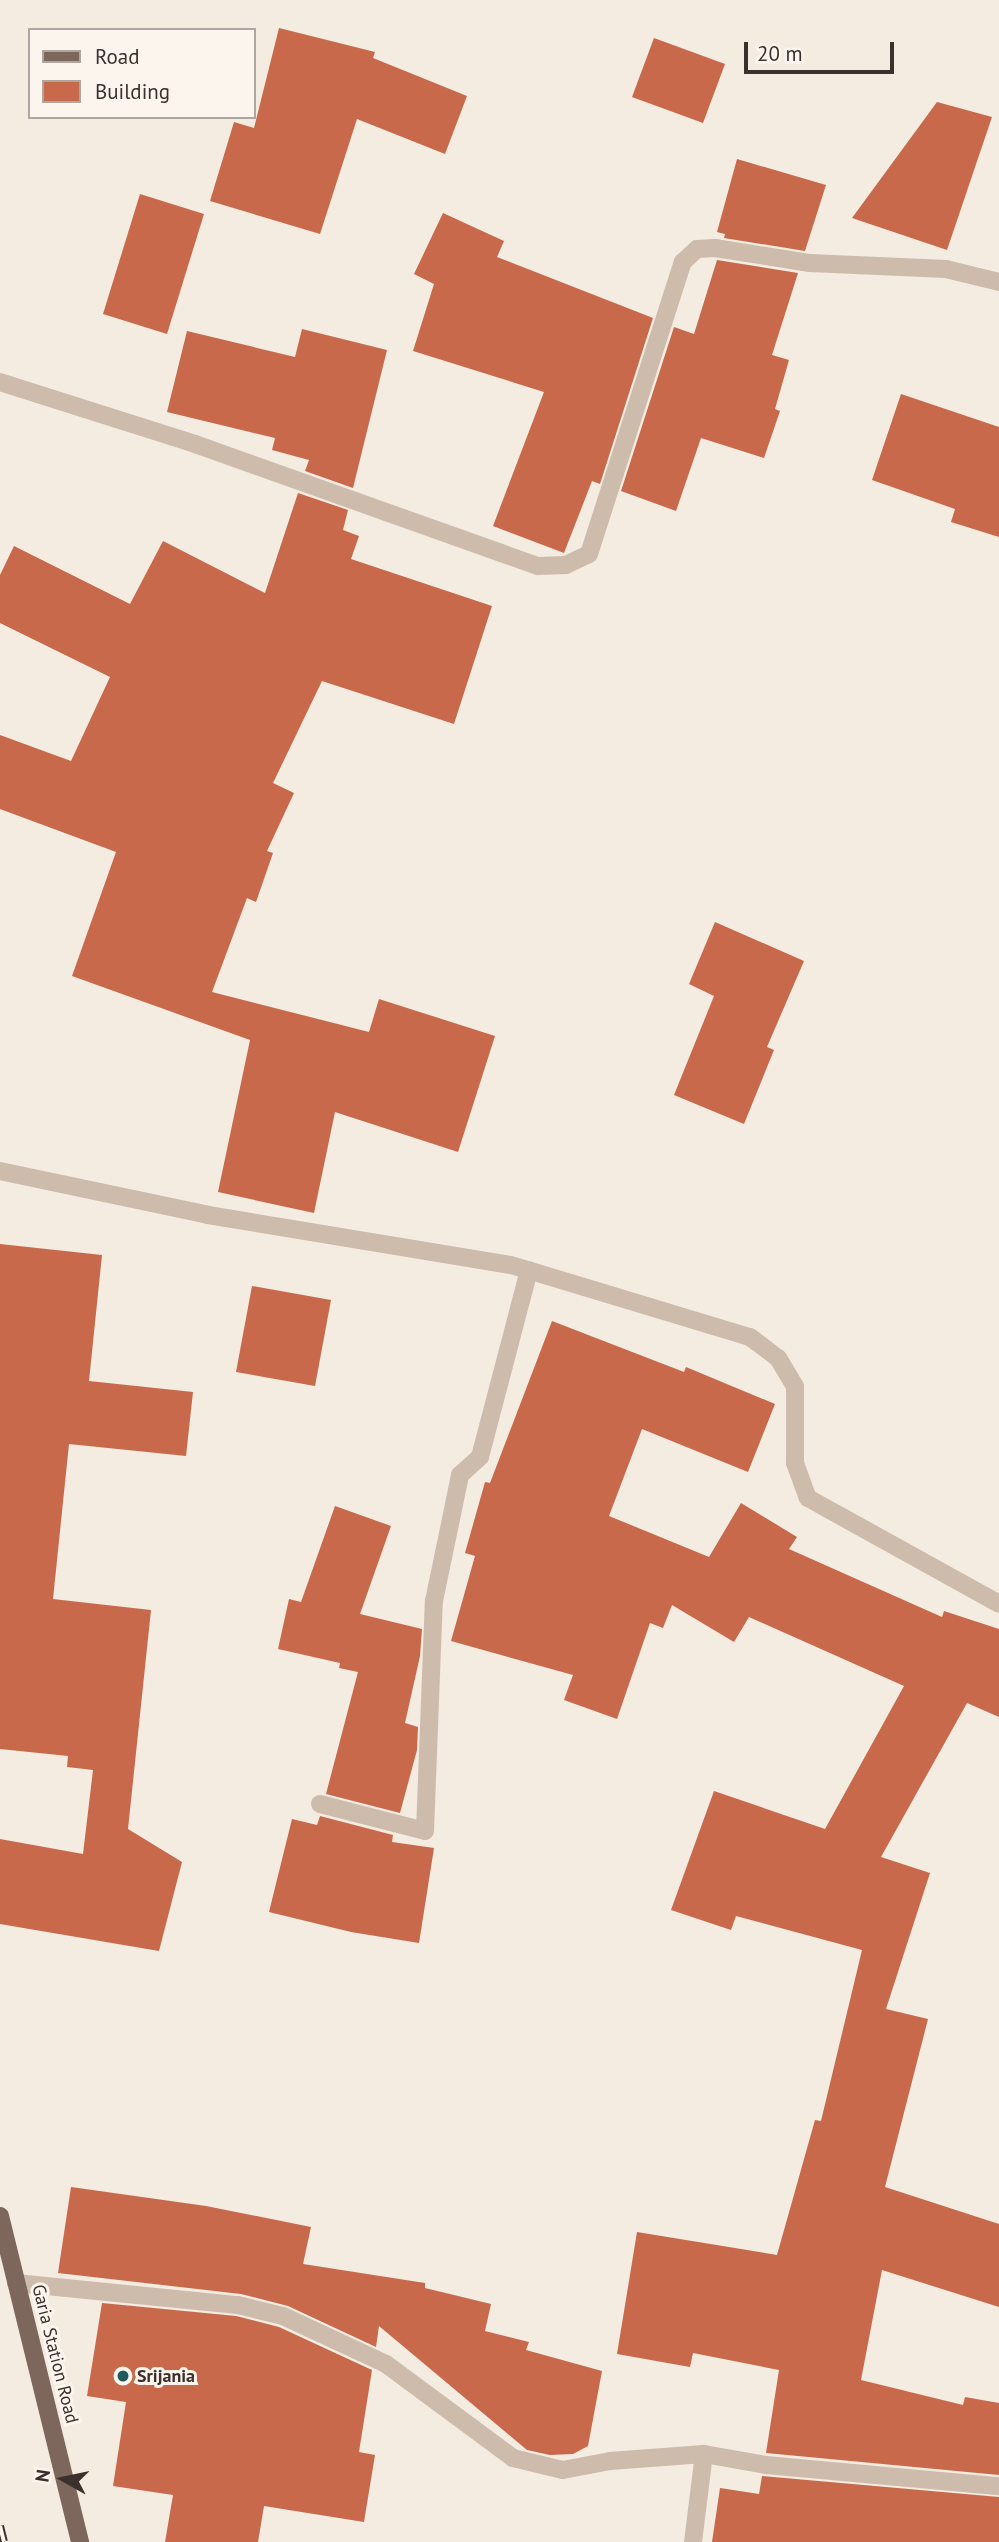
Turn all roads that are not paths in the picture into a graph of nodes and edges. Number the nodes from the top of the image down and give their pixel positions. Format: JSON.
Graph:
{"nodes":[{"id":1,"x":999,"y":282,"type":"edge"},
{"id":2,"x":0,"y":382,"type":"edge"},
{"id":3,"x":0,"y":1171,"type":"edge"},
{"id":4,"x":529,"y":1270,"type":"junction"},
{"id":5,"x":999,"y":1604,"type":"edge"},
{"id":6,"x":320,"y":1804,"type":"dead end"},
{"id":7,"x":0,"y":2216,"type":"edge"},
{"id":8,"x":16,"y":2283,"type":"junction"},
{"id":9,"x":705,"y":2454,"type":"junction"},
{"id":10,"x":999,"y":2486,"type":"edge"},
{"id":11,"x":80,"y":2542,"type":"edge"},
{"id":12,"x":692,"y":2542,"type":"edge"}],
"edges":[{"from":1,"to":2,"type":"street"},
{"from":3,"to":4,"type":"street"},
{"from":4,"to":5,"type":"street"},
{"from":4,"to":6,"type":"street"},
{"from":7,"to":8,"type":"main road","name":"Garia Station Road"},
{"from":8,"to":9,"type":"street"},
{"from":8,"to":11,"type":"main road","name":"Garia Station Road"},
{"from":9,"to":10,"type":"street"},
{"from":9,"to":12,"type":"street"}]}
